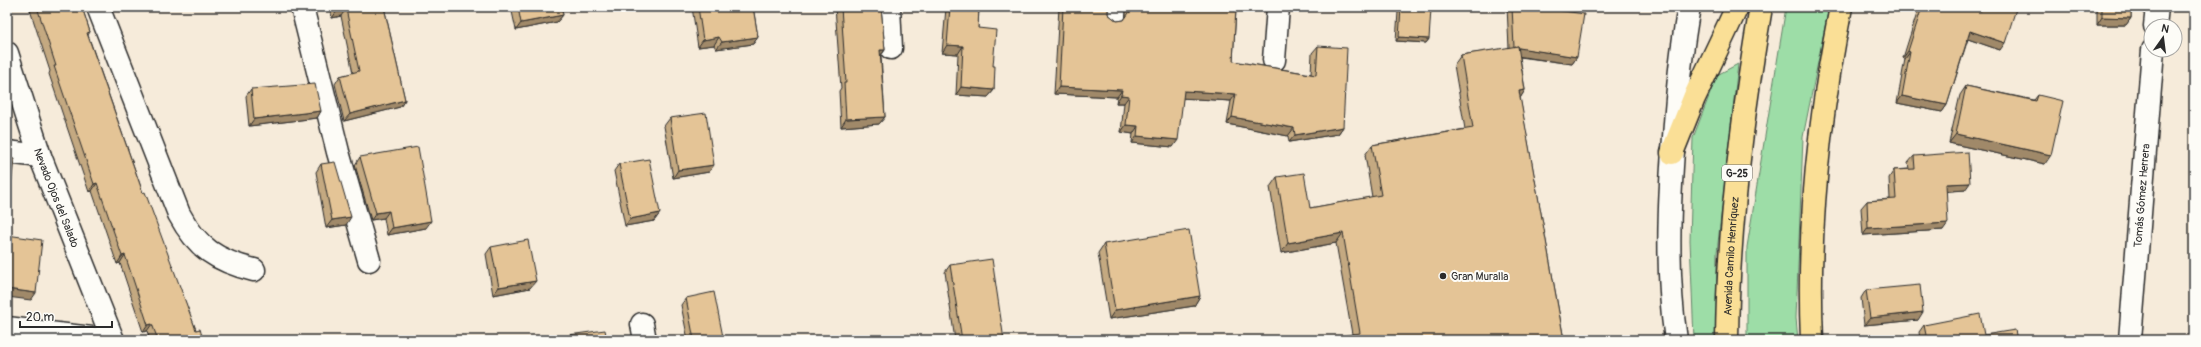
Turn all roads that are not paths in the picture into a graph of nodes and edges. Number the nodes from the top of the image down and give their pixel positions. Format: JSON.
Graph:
{"nodes":[{"id":1,"x":98,"y":7,"type":"edge"},
{"id":2,"x":302,"y":7,"type":"edge"},
{"id":3,"x":889,"y":7,"type":"edge"},
{"id":4,"x":1278,"y":7,"type":"edge"},
{"id":5,"x":1689,"y":7,"type":"edge"},
{"id":6,"x":1737,"y":7,"type":"edge"},
{"id":7,"x":1760,"y":7,"type":"edge"},
{"id":8,"x":1841,"y":7,"type":"edge"},
{"id":9,"x":2157,"y":7,"type":"edge"},
{"id":10,"x":2156,"y":18,"type":"edge"},
{"id":11,"x":891,"y":48,"type":"dead end"},
{"id":12,"x":7,"y":53,"type":"edge"},
{"id":13,"x":2152,"y":58,"type":"edge"},
{"id":14,"x":1274,"y":60,"type":"dead end"},
{"id":15,"x":7,"y":152,"type":"edge"},
{"id":16,"x":1672,"y":153,"type":"junction"},
{"id":17,"x":40,"y":156,"type":"junction"},
{"id":18,"x":368,"y":260,"type":"dead end"},
{"id":19,"x":254,"y":270,"type":"dead end"},
{"id":20,"x":7,"y":328,"type":"edge"},
{"id":21,"x":108,"y":340,"type":"edge"},
{"id":22,"x":113,"y":340,"type":"edge"},
{"id":23,"x":1676,"y":340,"type":"edge"},
{"id":24,"x":1727,"y":340,"type":"edge"},
{"id":25,"x":1812,"y":340,"type":"edge"},
{"id":26,"x":2130,"y":340,"type":"edge"}],
"edges":[{"from":1,"to":19,"type":"street"},
{"from":2,"to":18,"type":"street"},
{"from":3,"to":11,"type":"street"},
{"from":4,"to":14,"type":"street"},
{"from":5,"to":16,"type":"street"},
{"from":6,"to":16,"type":"main road"},
{"from":7,"to":24,"type":"main road","name":"Avenida Camilo Henríquez","number":"G-25"},
{"from":8,"to":25,"type":"main road"},
{"from":9,"to":10,"type":"street"},
{"from":12,"to":17,"type":"street","name":"Nevado Ojos del Salado"},
{"from":13,"to":26,"type":"street","name":"Tomás Gómez Herrera"},
{"from":15,"to":17,"type":"street"},
{"from":16,"to":23,"type":"street"},
{"from":17,"to":22,"type":"street","name":"Nevado Ojos del Salado"},
{"from":20,"to":21,"type":"street"}]}
